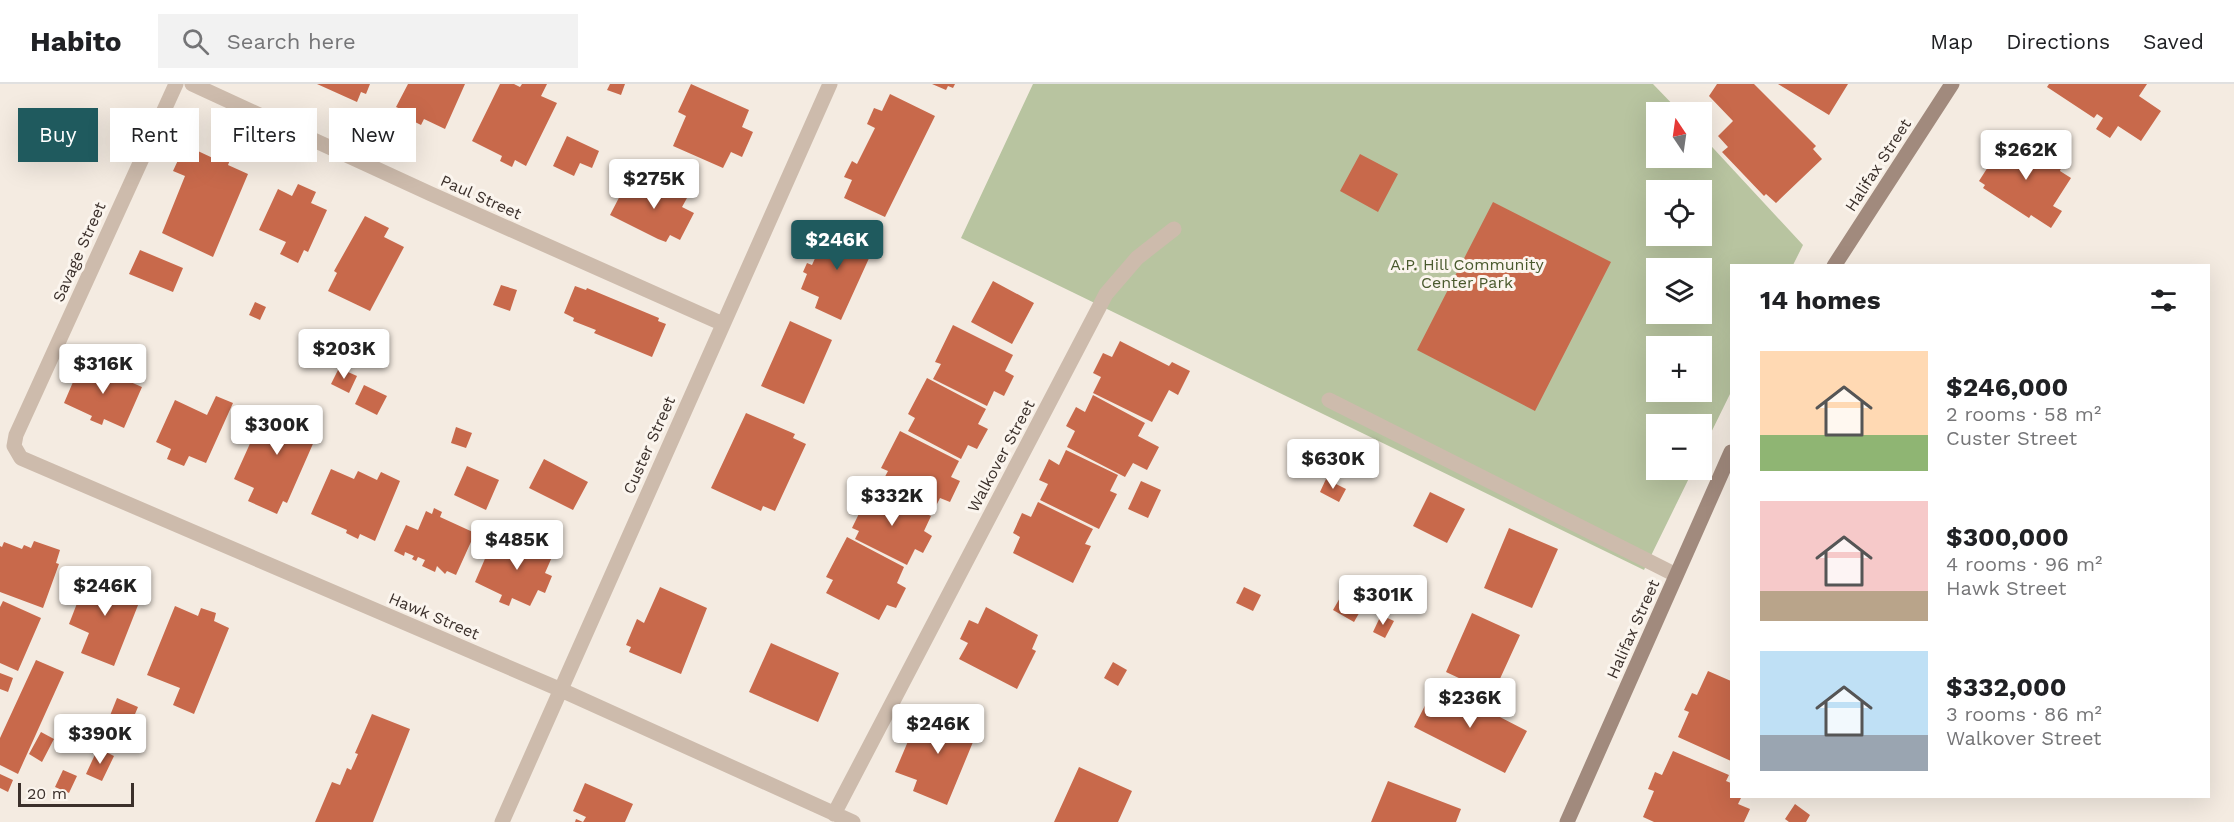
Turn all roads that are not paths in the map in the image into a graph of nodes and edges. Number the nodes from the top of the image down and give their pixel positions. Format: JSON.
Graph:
{"nodes":[{"id":1,"x":176,"y":84,"type":"edge"},
{"id":2,"x":192,"y":84,"type":"edge"},
{"id":3,"x":830,"y":84,"type":"edge"},
{"id":4,"x":1952,"y":84,"type":"edge"},
{"id":5,"x":1174,"y":229,"type":"dead end"},
{"id":6,"x":1835,"y":264,"type":"edge"},
{"id":7,"x":723,"y":324,"type":"junction"},
{"id":8,"x":1329,"y":400,"type":"dead end"},
{"id":9,"x":16,"y":435,"type":"joint"},
{"id":10,"x":1730,"y":454,"type":"edge"},
{"id":11,"x":1676,"y":575,"type":"junction"},
{"id":12,"x":560,"y":689,"type":"junction"},
{"id":13,"x":834,"y":813,"type":"junction"},
{"id":14,"x":502,"y":822,"type":"edge"},
{"id":15,"x":853,"y":822,"type":"edge"},
{"id":16,"x":1568,"y":822,"type":"edge"}],
"edges":[{"from":1,"to":9,"type":"street","name":"Savage Street"},
{"from":2,"to":7,"type":"street","name":"Paul Street"},
{"from":3,"to":7,"type":"street","name":"Custer Street"},
{"from":4,"to":6,"type":"main road","name":"Halifax Street"},
{"from":5,"to":13,"type":"street","name":"Walkover Street"},
{"from":7,"to":12,"type":"street","name":"Custer Street"},
{"from":8,"to":11,"type":"street"},
{"from":9,"to":12,"type":"street","name":"Hawk Street"},
{"from":10,"to":11,"type":"main road","name":"Halifax Street"},
{"from":11,"to":16,"type":"main road","name":"Halifax Street"},
{"from":12,"to":13,"type":"street","name":"Hawk Street"},
{"from":12,"to":14,"type":"street","name":"Custer Street"},
{"from":13,"to":15,"type":"street","name":"Hawk Street"}]}
